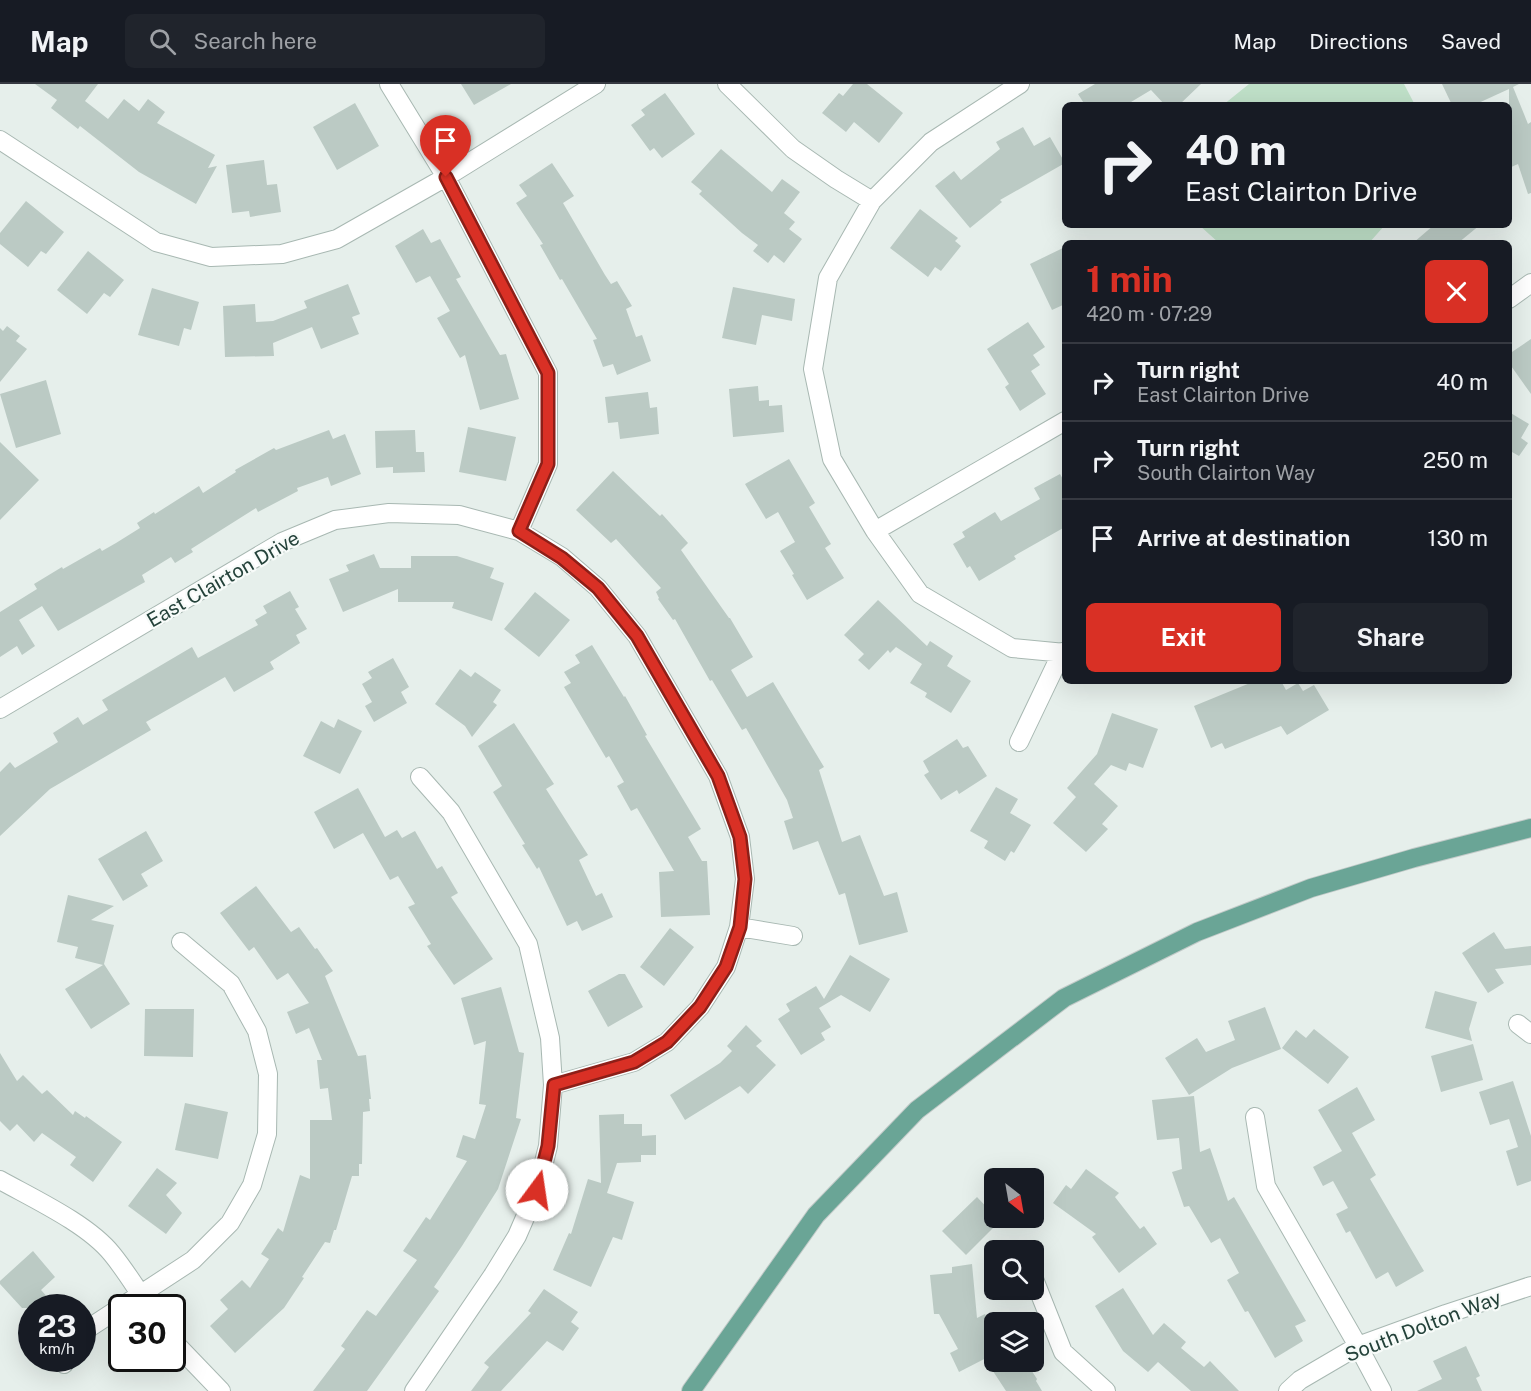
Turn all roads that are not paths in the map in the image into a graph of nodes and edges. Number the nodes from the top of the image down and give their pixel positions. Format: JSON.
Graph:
{"nodes":[{"id":1,"x":389,"y":84,"type":"edge"},
{"id":2,"x":596,"y":84,"type":"edge"},
{"id":3,"x":727,"y":84,"type":"edge"},
{"id":4,"x":1020,"y":84,"type":"edge"},
{"id":5,"x":0,"y":140,"type":"edge"},
{"id":6,"x":446,"y":177,"type":"junction"},
{"id":7,"x":872,"y":201,"type":"junction"},
{"id":8,"x":1531,"y":283,"type":"edge"},
{"id":9,"x":1512,"y":297,"type":"edge"},
{"id":10,"x":1062,"y":423,"type":"edge"},
{"id":11,"x":519,"y":531,"type":"junction"},
{"id":12,"x":875,"y":531,"type":"junction"},
{"id":13,"x":1062,"y":653,"type":"edge"},
{"id":14,"x":1062,"y":657,"type":"edge"},
{"id":15,"x":0,"y":709,"type":"edge"},
{"id":16,"x":1019,"y":742,"type":"dead end"},
{"id":17,"x":420,"y":777,"type":"dead end"},
{"id":18,"x":1531,"y":828,"type":"edge"},
{"id":19,"x":740,"y":927,"type":"junction"},
{"id":20,"x":793,"y":936,"type":"dead end"},
{"id":21,"x":181,"y":942,"type":"dead end"},
{"id":22,"x":554,"y":1085,"type":"junction"},
{"id":23,"x":1255,"y":1117,"type":"dead end"},
{"id":24,"x":0,"y":1180,"type":"edge"},
{"id":25,"x":1531,"y":1286,"type":"edge"},
{"id":26,"x":140,"y":1294,"type":"edge"},
{"id":27,"x":153,"y":1294,"type":"edge"},
{"id":28,"x":1042,"y":1300,"type":"edge"},
{"id":29,"x":1358,"y":1346,"type":"junction"},
{"id":30,"x":186,"y":1355,"type":"edge"},
{"id":31,"x":221,"y":1391,"type":"edge"},
{"id":32,"x":414,"y":1391,"type":"edge"},
{"id":33,"x":691,"y":1391,"type":"edge"},
{"id":34,"x":1106,"y":1391,"type":"edge"},
{"id":35,"x":1288,"y":1391,"type":"edge"},
{"id":36,"x":1382,"y":1391,"type":"edge"}],
"edges":[{"from":1,"to":6,"type":"street"},
{"from":2,"to":6,"type":"street"},
{"from":3,"to":7,"type":"street"},
{"from":4,"to":7,"type":"street"},
{"from":5,"to":6,"type":"street"},
{"from":6,"to":11,"type":"street"},
{"from":7,"to":12,"type":"street"},
{"from":8,"to":9,"type":"street"},
{"from":10,"to":12,"type":"street"},
{"from":11,"to":15,"type":"street","name":"East Clairton Drive"},
{"from":11,"to":19,"type":"street","name":"East Clairton Drive"},
{"from":12,"to":13,"type":"street"},
{"from":14,"to":16,"type":"street"},
{"from":17,"to":22,"type":"street"},
{"from":18,"to":33,"type":"main road"},
{"from":19,"to":20,"type":"street"},
{"from":19,"to":22,"type":"street","name":"East Clairton Drive"},
{"from":21,"to":27,"type":"street"},
{"from":22,"to":32,"type":"street"},
{"from":23,"to":29,"type":"street"},
{"from":24,"to":26,"type":"street"},
{"from":25,"to":29,"type":"street","name":"South Dolton Way"},
{"from":28,"to":34,"type":"street"},
{"from":29,"to":35,"type":"street","name":"South Dolton Way"},
{"from":29,"to":36,"type":"street"},
{"from":30,"to":31,"type":"street"}]}
